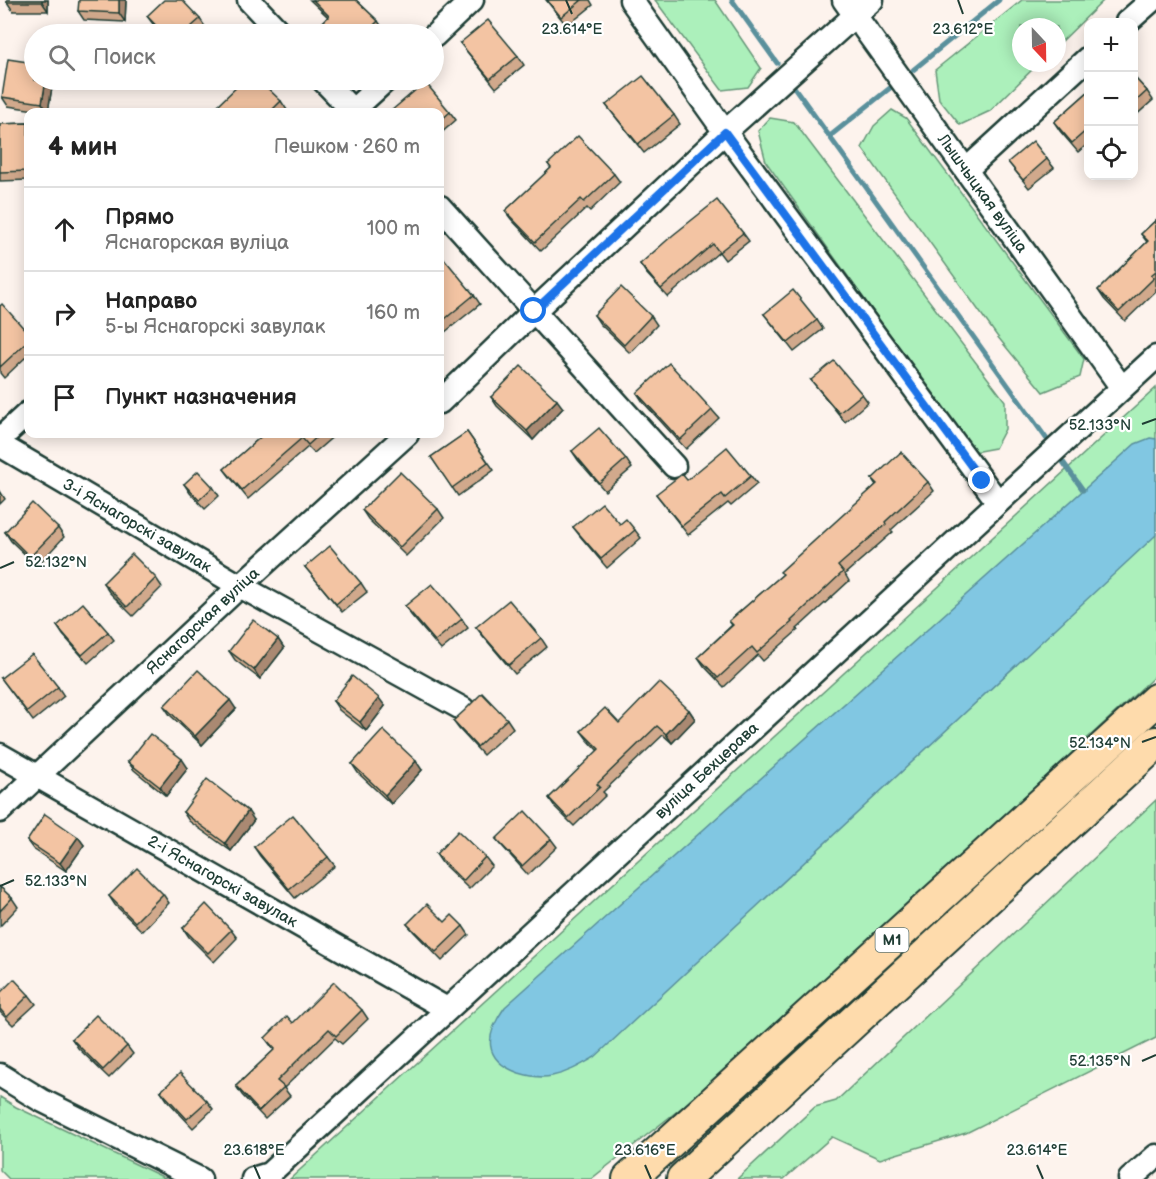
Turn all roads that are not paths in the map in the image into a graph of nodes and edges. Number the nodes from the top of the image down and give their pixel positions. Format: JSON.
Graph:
{"nodes":[{"id":1,"x":249,"y":0,"type":"edge"},
{"id":2,"x":472,"y":0,"type":"edge"},
{"id":3,"x":631,"y":0,"type":"edge"},
{"id":4,"x":872,"y":0,"type":"edge"},
{"id":5,"x":1152,"y":0,"type":"edge"},
{"id":6,"x":850,"y":8,"type":"edge"},
{"id":7,"x":1132,"y":18,"type":"edge"},
{"id":8,"x":272,"y":24,"type":"edge"},
{"id":9,"x":444,"y":27,"type":"edge"},
{"id":10,"x":1084,"y":63,"type":"edge"},
{"id":11,"x":332,"y":90,"type":"edge"},
{"id":12,"x":375,"y":90,"type":"edge"},
{"id":13,"x":348,"y":108,"type":"edge"},
{"id":14,"x":356,"y":108,"type":"edge"},
{"id":15,"x":725,"y":132,"type":"junction"},
{"id":16,"x":966,"y":170,"type":"junction"},
{"id":17,"x":444,"y":211,"type":"edge"},
{"id":18,"x":534,"y":311,"type":"junction"},
{"id":19,"x":1156,"y":357,"type":"edge"},
{"id":20,"x":1122,"y":388,"type":"junction"},
{"id":21,"x":444,"y":398,"type":"edge"},
{"id":22,"x":24,"y":417,"type":"edge"},
{"id":23,"x":403,"y":438,"type":"edge"},
{"id":24,"x":0,"y":439,"type":"edge"},
{"id":25,"x":0,"y":445,"type":"edge"},
{"id":26,"x":674,"y":466,"type":"dead end"},
{"id":27,"x":998,"y":502,"type":"junction"},
{"id":28,"x":240,"y":586,"type":"junction"},
{"id":29,"x":1156,"y":700,"type":"edge"},
{"id":30,"x":463,"y":709,"type":"edge"},
{"id":31,"x":1156,"y":743,"type":"edge"},
{"id":32,"x":0,"y":755,"type":"edge"},
{"id":33,"x":37,"y":776,"type":"junction"},
{"id":34,"x":0,"y":811,"type":"edge"},
{"id":35,"x":447,"y":1009,"type":"junction"},
{"id":36,"x":0,"y":1075,"type":"edge"},
{"id":37,"x":1156,"y":1156,"type":"edge"},
{"id":38,"x":200,"y":1179,"type":"edge"},
{"id":39,"x":253,"y":1179,"type":"edge"},
{"id":40,"x":629,"y":1179,"type":"edge"},
{"id":41,"x":683,"y":1179,"type":"edge"},
{"id":42,"x":1130,"y":1179,"type":"edge"}],
"edges":[{"from":1,"to":8,"type":"street"},
{"from":2,"to":9,"type":"street"},
{"from":3,"to":15,"type":"street"},
{"from":4,"to":6,"type":"street"},
{"from":5,"to":7,"type":"street"},
{"from":6,"to":15,"type":"street"},
{"from":6,"to":16,"type":"street","name":"Лышчыцкая вуліца"},
{"from":10,"to":16,"type":"street"},
{"from":11,"to":13,"type":"street"},
{"from":12,"to":14,"type":"street"},
{"from":15,"to":18,"type":"street"},
{"from":15,"to":27,"type":"street"},
{"from":16,"to":20,"type":"street","name":"Лышчыцкая вуліца"},
{"from":17,"to":18,"type":"street"},
{"from":18,"to":21,"type":"street"},
{"from":18,"to":26,"type":"street"},
{"from":19,"to":20,"type":"street","name":"вуліца Бехцерава"},
{"from":20,"to":27,"type":"street","name":"вуліца Бехцерава"},
{"from":22,"to":24,"type":"street"},
{"from":23,"to":28,"type":"street","name":"Яснагорская вуліца"},
{"from":25,"to":28,"type":"street","name":"3-і Яснагорскі завулак"},
{"from":27,"to":35,"type":"street","name":"вуліца Бехцерава"},
{"from":28,"to":30,"type":"street","name":"3-і Яснагорскі завулак"},
{"from":28,"to":33,"type":"street","name":"Яснагорская вуліца"},
{"from":29,"to":40,"type":"highway","number":"М1"},
{"from":31,"to":41,"type":"highway","number":"М1"},
{"from":32,"to":33,"type":"street","name":"2-і Яснагорскі завулак"},
{"from":33,"to":34,"type":"street","name":"Яснагорская вуліца"},
{"from":33,"to":35,"type":"street","name":"2-і Яснагорскі завулак"},
{"from":35,"to":39,"type":"street","name":"вуліца Бехцерава"},
{"from":36,"to":38,"type":"street"},
{"from":37,"to":42,"type":"street"}]}
